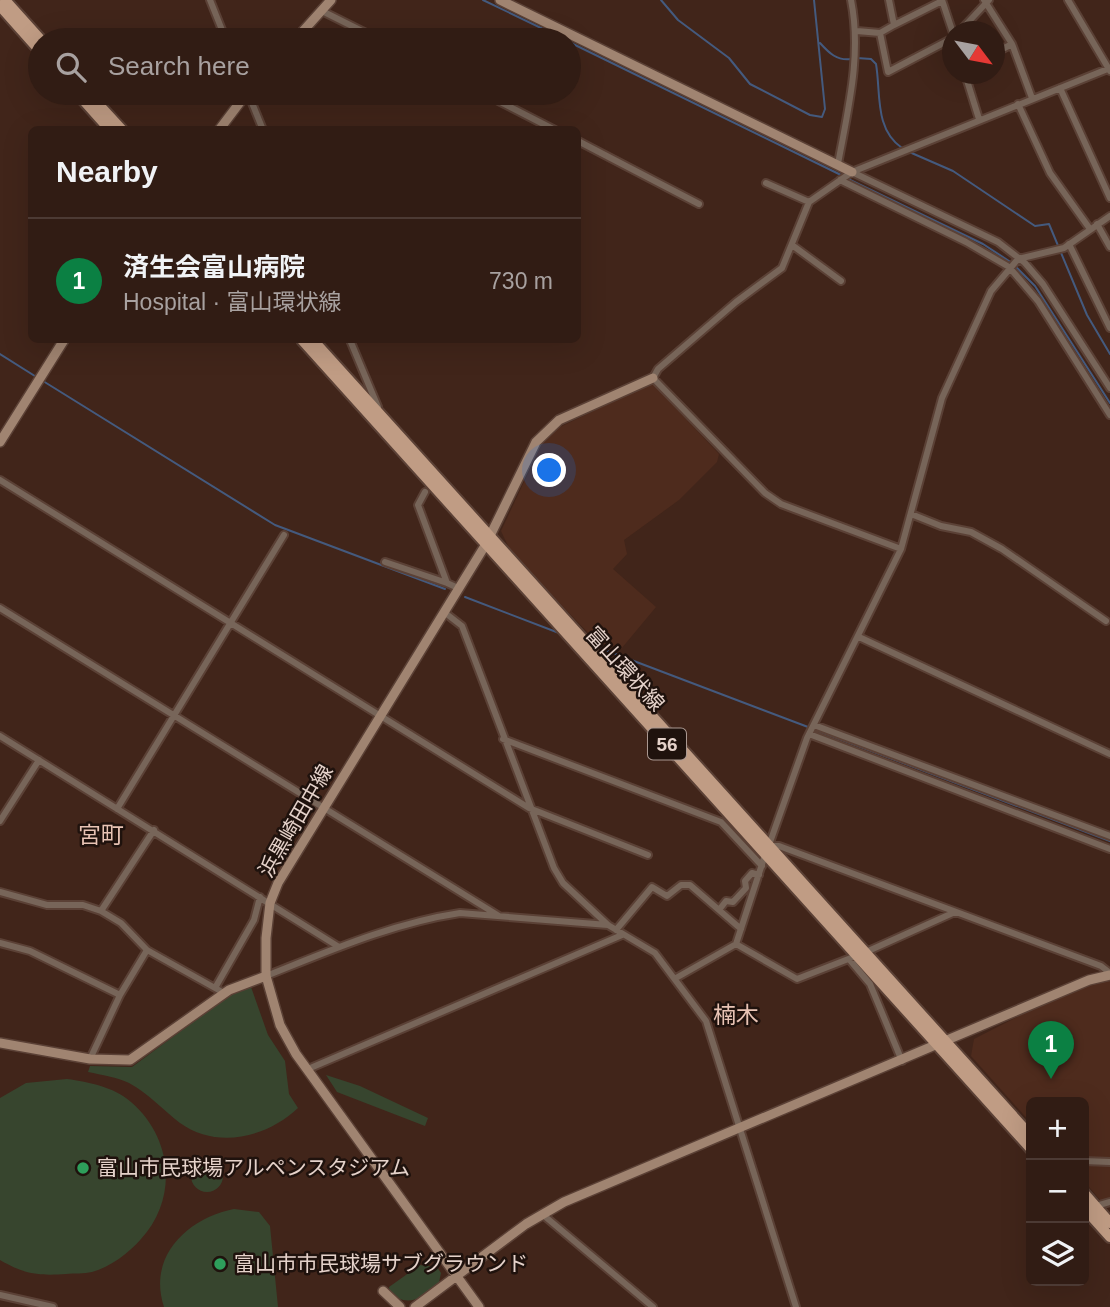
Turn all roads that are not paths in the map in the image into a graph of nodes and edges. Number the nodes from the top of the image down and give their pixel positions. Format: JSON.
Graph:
{"nodes":[{"id":1,"x":5,"y":0,"type":"edge"},
{"id":2,"x":210,"y":0,"type":"edge"},
{"id":3,"x":331,"y":0,"type":"edge"},
{"id":4,"x":500,"y":0,"type":"edge"},
{"id":5,"x":851,"y":0,"type":"edge"},
{"id":6,"x":889,"y":0,"type":"edge"},
{"id":7,"x":1069,"y":0,"type":"edge"},
{"id":8,"x":942,"y":1,"type":"edge"},
{"id":9,"x":986,"y":1,"type":"edge"},
{"id":10,"x":0,"y":6,"type":"edge"},
{"id":11,"x":321,"y":11,"type":"junction"},
{"id":12,"x":948,"y":21,"type":"edge"},
{"id":13,"x":969,"y":21,"type":"edge"},
{"id":14,"x":894,"y":25,"type":"junction"},
{"id":15,"x":30,"y":28,"type":"edge"},
{"id":16,"x":221,"y":28,"type":"edge"},
{"id":17,"x":306,"y":28,"type":"edge"},
{"id":18,"x":356,"y":28,"type":"edge"},
{"id":19,"x":558,"y":28,"type":"edge"},
{"id":20,"x":857,"y":31,"type":"junction"},
{"id":21,"x":880,"y":33,"type":"junction"},
{"id":22,"x":28,"y":38,"type":"edge"},
{"id":23,"x":581,"y":39,"type":"edge"},
{"id":24,"x":942,"y":41,"type":"edge"},
{"id":25,"x":1012,"y":44,"type":"junction"},
{"id":26,"x":1005,"y":48,"type":"edge"},
{"id":27,"x":1109,"y":69,"type":"edge"},
{"id":28,"x":968,"y":84,"type":"edge"},
{"id":29,"x":1060,"y":88,"type":"junction"},
{"id":30,"x":1032,"y":98,"type":"junction"},
{"id":31,"x":1017,"y":104,"type":"junction"},
{"id":32,"x":88,"y":105,"type":"edge"},
{"id":33,"x":99,"y":105,"type":"edge"},
{"id":34,"x":239,"y":105,"type":"edge"},
{"id":35,"x":253,"y":105,"type":"edge"},
{"id":36,"x":506,"y":105,"type":"edge"},
{"id":37,"x":979,"y":119,"type":"junction"},
{"id":38,"x":106,"y":126,"type":"edge"},
{"id":39,"x":118,"y":126,"type":"edge"},
{"id":40,"x":222,"y":126,"type":"edge"},
{"id":41,"x":261,"y":126,"type":"edge"},
{"id":42,"x":547,"y":126,"type":"edge"},
{"id":43,"x":581,"y":143,"type":"edge"},
{"id":44,"x":838,"y":164,"type":"junction"},
{"id":45,"x":852,"y":172,"type":"junction"},
{"id":46,"x":840,"y":180,"type":"junction"},
{"id":47,"x":766,"y":184,"type":"dead end"},
{"id":48,"x":1110,"y":198,"type":"edge"},
{"id":49,"x":809,"y":202,"type":"junction"},
{"id":50,"x":699,"y":204,"type":"dead end"},
{"id":51,"x":1110,"y":216,"type":"edge"},
{"id":52,"x":1097,"y":224,"type":"junction"},
{"id":53,"x":1090,"y":229,"type":"junction"},
{"id":54,"x":1069,"y":244,"type":"junction"},
{"id":55,"x":792,"y":245,"type":"junction"},
{"id":56,"x":1110,"y":247,"type":"edge"},
{"id":57,"x":1018,"y":259,"type":"junction"},
{"id":58,"x":1009,"y":267,"type":"junction"},
{"id":59,"x":841,"y":281,"type":"dead end"},
{"id":60,"x":1110,"y":328,"type":"edge"},
{"id":61,"x":62,"y":343,"type":"edge"},
{"id":62,"x":305,"y":343,"type":"edge"},
{"id":63,"x":316,"y":343,"type":"edge"},
{"id":64,"x":351,"y":343,"type":"edge"},
{"id":65,"x":653,"y":377,"type":"junction"},
{"id":66,"x":1110,"y":388,"type":"edge"},
{"id":67,"x":381,"y":415,"type":"junction"},
{"id":68,"x":1110,"y":415,"type":"edge"},
{"id":69,"x":0,"y":443,"type":"edge"},
{"id":70,"x":0,"y":480,"type":"edge"},
{"id":71,"x":425,"y":492,"type":"dead end"},
{"id":72,"x":911,"y":513,"type":"junction"},
{"id":73,"x":284,"y":536,"type":"dead end"},
{"id":74,"x":488,"y":541,"type":"junction"},
{"id":75,"x":901,"y":549,"type":"junction"},
{"id":76,"x":385,"y":562,"type":"dead end"},
{"id":77,"x":447,"y":583,"type":"junction"},
{"id":78,"x":458,"y":588,"type":"junction"},
{"id":79,"x":0,"y":608,"type":"edge"},
{"id":80,"x":444,"y":612,"type":"junction"},
{"id":81,"x":1106,"y":621,"type":"dead end"},
{"id":82,"x":229,"y":623,"type":"junction"},
{"id":83,"x":859,"y":637,"type":"junction"},
{"id":84,"x":173,"y":715,"type":"junction"},
{"id":85,"x":379,"y":716,"type":"junction"},
{"id":86,"x":814,"y":725,"type":"junction"},
{"id":87,"x":809,"y":734,"type":"junction"},
{"id":88,"x":0,"y":736,"type":"edge"},
{"id":89,"x":503,"y":740,"type":"junction"},
{"id":90,"x":1110,"y":754,"type":"edge"},
{"id":91,"x":39,"y":760,"type":"junction"},
{"id":92,"x":323,"y":807,"type":"junction"},
{"id":93,"x":529,"y":808,"type":"junction"},
{"id":94,"x":117,"y":809,"type":"junction"},
{"id":95,"x":0,"y":821,"type":"edge"},
{"id":96,"x":1076,"y":823,"type":"junction"},
{"id":97,"x":154,"y":830,"type":"junction"},
{"id":98,"x":1072,"y":834,"type":"junction"},
{"id":99,"x":1110,"y":836,"type":"edge"},
{"id":100,"x":1110,"y":849,"type":"edge"},
{"id":101,"x":767,"y":850,"type":"junction"},
{"id":102,"x":648,"y":855,"type":"dead end"},
{"id":103,"x":762,"y":866,"type":"junction"},
{"id":104,"x":759,"y":875,"type":"junction"},
{"id":105,"x":0,"y":892,"type":"edge"},
{"id":106,"x":260,"y":897,"type":"junction"},
{"id":107,"x":270,"y":903,"type":"junction"},
{"id":108,"x":719,"y":910,"type":"junction"},
{"id":109,"x":101,"y":911,"type":"junction"},
{"id":110,"x":955,"y":912,"type":"junction"},
{"id":111,"x":499,"y":916,"type":"junction"},
{"id":112,"x":608,"y":925,"type":"junction"},
{"id":113,"x":741,"y":929,"type":"junction"},
{"id":114,"x":619,"y":932,"type":"junction"},
{"id":115,"x":0,"y":943,"type":"edge"},
{"id":116,"x":736,"y":944,"type":"junction"},
{"id":117,"x":339,"y":947,"type":"junction"},
{"id":118,"x":147,"y":950,"type":"junction"},
{"id":119,"x":857,"y":956,"type":"junction"},
{"id":120,"x":1110,"y":974,"type":"edge"},
{"id":121,"x":266,"y":976,"type":"junction"},
{"id":122,"x":676,"y":978,"type":"junction"},
{"id":123,"x":215,"y":988,"type":"junction"},
{"id":124,"x":224,"y":993,"type":"junction"},
{"id":125,"x":120,"y":995,"type":"junction"},
{"id":126,"x":0,"y":1042,"type":"edge"},
{"id":127,"x":943,"y":1044,"type":"junction"},
{"id":128,"x":90,"y":1059,"type":"junction"},
{"id":129,"x":902,"y":1061,"type":"junction"},
{"id":130,"x":308,"y":1069,"type":"junction"},
{"id":131,"x":739,"y":1128,"type":"junction"},
{"id":132,"x":1026,"y":1131,"type":"edge"},
{"id":133,"x":1026,"y":1143,"type":"edge"},
{"id":134,"x":1089,"y":1161,"type":"edge"},
{"id":135,"x":1110,"y":1162,"type":"edge"},
{"id":136,"x":1089,"y":1198,"type":"edge"},
{"id":137,"x":1110,"y":1202,"type":"edge"},
{"id":138,"x":1096,"y":1206,"type":"junction"},
{"id":139,"x":542,"y":1214,"type":"junction"},
{"id":140,"x":1089,"y":1214,"type":"edge"},
{"id":141,"x":1110,"y":1223,"type":"edge"},
{"id":142,"x":1110,"y":1237,"type":"edge"},
{"id":143,"x":458,"y":1278,"type":"junction"},
{"id":144,"x":383,"y":1291,"type":"dead end"},
{"id":145,"x":2,"y":1295,"type":"edge"},
{"id":146,"x":0,"y":1303,"type":"edge"},
{"id":147,"x":53,"y":1307,"type":"edge"},
{"id":148,"x":400,"y":1307,"type":"edge"},
{"id":149,"x":415,"y":1307,"type":"edge"},
{"id":150,"x":479,"y":1307,"type":"edge"},
{"id":151,"x":653,"y":1307,"type":"edge"},
{"id":152,"x":796,"y":1307,"type":"edge"}],
"edges":[{"from":1,"to":15,"type":"main road"},
{"from":2,"to":16,"type":"street"},
{"from":3,"to":11,"type":"street"},
{"from":4,"to":19,"type":"street"},
{"from":5,"to":20,"type":"street"},
{"from":6,"to":14,"type":"street"},
{"from":7,"to":27,"type":"street"},
{"from":8,"to":12,"type":"street"},
{"from":8,"to":14,"type":"street"},
{"from":9,"to":13,"type":"street"},
{"from":9,"to":25,"type":"street"},
{"from":10,"to":22,"type":"main road"},
{"from":11,"to":17,"type":"street"},
{"from":11,"to":18,"type":"street"},
{"from":14,"to":21,"type":"street"},
{"from":20,"to":21,"type":"street"},
{"from":20,"to":44,"type":"street"},
{"from":21,"to":24,"type":"street"},
{"from":23,"to":44,"type":"street"},
{"from":25,"to":26,"type":"street"},
{"from":25,"to":30,"type":"street"},
{"from":27,"to":29,"type":"street"},
{"from":28,"to":37,"type":"street"},
{"from":29,"to":30,"type":"street"},
{"from":29,"to":48,"type":"street"},
{"from":30,"to":31,"type":"street"},
{"from":31,"to":37,"type":"street"},
{"from":31,"to":53,"type":"street"},
{"from":32,"to":38,"type":"main road"},
{"from":33,"to":39,"type":"main road"},
{"from":34,"to":40,"type":"street"},
{"from":35,"to":41,"type":"street"},
{"from":36,"to":42,"type":"street"},
{"from":37,"to":45,"type":"street"},
{"from":43,"to":50,"type":"street"},
{"from":44,"to":45,"type":"street"},
{"from":45,"to":46,"type":"street"},
{"from":45,"to":57,"type":"street"},
{"from":46,"to":49,"type":"street"},
{"from":46,"to":58,"type":"street"},
{"from":47,"to":49,"type":"street"},
{"from":49,"to":55,"type":"street"},
{"from":51,"to":52,"type":"street"},
{"from":52,"to":53,"type":"street"},
{"from":52,"to":56,"type":"street"},
{"from":53,"to":54,"type":"street"},
{"from":54,"to":57,"type":"street"},
{"from":54,"to":60,"type":"street"},
{"from":55,"to":59,"type":"street"},
{"from":55,"to":65,"type":"street"},
{"from":57,"to":58,"type":"street"},
{"from":57,"to":66,"type":"street"},
{"from":58,"to":68,"type":"street"},
{"from":58,"to":72,"type":"street"},
{"from":61,"to":69,"type":"street"},
{"from":62,"to":74,"type":"main road","name":"富山環状線","number":"56"},
{"from":63,"to":67,"type":"main road","name":"富山環状線","number":"56"},
{"from":64,"to":67,"type":"street"},
{"from":65,"to":74,"type":"street","name":"浜黒崎田中線"},
{"from":65,"to":75,"type":"street"},
{"from":67,"to":74,"type":"main road","name":"富山環状線","number":"56"},
{"from":70,"to":82,"type":"street"},
{"from":71,"to":77,"type":"street"},
{"from":72,"to":75,"type":"street"},
{"from":72,"to":81,"type":"street"},
{"from":73,"to":82,"type":"street"},
{"from":74,"to":78,"type":"street","name":"浜黒崎田中線"},
{"from":74,"to":101,"type":"main road","name":"富山環状線","number":"56"},
{"from":75,"to":83,"type":"street"},
{"from":76,"to":77,"type":"street"},
{"from":77,"to":78,"type":"street"},
{"from":78,"to":80,"type":"street","name":"浜黒崎田中線"},
{"from":79,"to":84,"type":"street"},
{"from":80,"to":85,"type":"street","name":"浜黒崎田中線"},
{"from":80,"to":89,"type":"street"},
{"from":82,"to":84,"type":"street"},
{"from":82,"to":85,"type":"street"},
{"from":83,"to":86,"type":"street"},
{"from":83,"to":90,"type":"street"},
{"from":84,"to":92,"type":"street"},
{"from":84,"to":94,"type":"street"},
{"from":85,"to":92,"type":"street","name":"浜黒崎田中線"},
{"from":85,"to":93,"type":"street"},
{"from":86,"to":87,"type":"street"},
{"from":86,"to":96,"type":"street"},
{"from":87,"to":98,"type":"street"},
{"from":87,"to":101,"type":"street"},
{"from":88,"to":91,"type":"street"},
{"from":89,"to":93,"type":"street"},
{"from":89,"to":103,"type":"street"},
{"from":91,"to":94,"type":"street"},
{"from":91,"to":95,"type":"street"},
{"from":92,"to":107,"type":"street","name":"浜黒崎田中線"},
{"from":92,"to":111,"type":"street"},
{"from":93,"to":102,"type":"street"},
{"from":93,"to":112,"type":"street"},
{"from":94,"to":97,"type":"street"},
{"from":96,"to":98,"type":"street"},
{"from":96,"to":99,"type":"street"},
{"from":97,"to":106,"type":"street"},
{"from":97,"to":109,"type":"street"},
{"from":98,"to":100,"type":"street"},
{"from":101,"to":103,"type":"street"},
{"from":101,"to":110,"type":"street"},
{"from":101,"to":119,"type":"main road","name":"富山環状線","number":"56"},
{"from":103,"to":104,"type":"street"},
{"from":104,"to":108,"type":"street"},
{"from":104,"to":113,"type":"street"},
{"from":105,"to":109,"type":"street"},
{"from":106,"to":107,"type":"street"},
{"from":106,"to":123,"type":"street"},
{"from":107,"to":117,"type":"street"},
{"from":107,"to":121,"type":"street","name":"浜黒崎田中線"},
{"from":108,"to":113,"type":"street"},
{"from":108,"to":114,"type":"street"},
{"from":109,"to":118,"type":"street"},
{"from":110,"to":119,"type":"street"},
{"from":110,"to":120,"type":"street"},
{"from":111,"to":112,"type":"street"},
{"from":111,"to":117,"type":"street"},
{"from":112,"to":114,"type":"street"},
{"from":113,"to":116,"type":"street"},
{"from":114,"to":122,"type":"street"},
{"from":114,"to":130,"type":"street"},
{"from":115,"to":125,"type":"street"},
{"from":116,"to":119,"type":"street"},
{"from":116,"to":122,"type":"street"},
{"from":117,"to":121,"type":"street"},
{"from":118,"to":123,"type":"street"},
{"from":118,"to":125,"type":"street"},
{"from":119,"to":127,"type":"main road","name":"富山環状線","number":"56"},
{"from":119,"to":129,"type":"street"},
{"from":120,"to":127,"type":"street"},
{"from":121,"to":124,"type":"street"},
{"from":121,"to":130,"type":"street","name":"浜黒崎田中線"},
{"from":122,"to":131,"type":"street"},
{"from":123,"to":124,"type":"street"},
{"from":124,"to":128,"type":"street"},
{"from":125,"to":128,"type":"street"},
{"from":126,"to":128,"type":"street"},
{"from":127,"to":129,"type":"street"},
{"from":127,"to":132,"type":"main road","name":"富山環状線","number":"56"},
{"from":127,"to":133,"type":"main road","name":"富山環状線","number":"56"},
{"from":129,"to":131,"type":"street"},
{"from":130,"to":143,"type":"street","name":"浜黒崎田中線"},
{"from":131,"to":139,"type":"street"},
{"from":131,"to":152,"type":"street"},
{"from":134,"to":135,"type":"street"},
{"from":136,"to":138,"type":"main road"},
{"from":137,"to":138,"type":"street"},
{"from":138,"to":141,"type":"main road"},
{"from":139,"to":143,"type":"street"},
{"from":139,"to":151,"type":"street"},
{"from":140,"to":142,"type":"main road"},
{"from":143,"to":149,"type":"street"},
{"from":143,"to":150,"type":"street","name":"浜黒崎田中線"},
{"from":144,"to":148,"type":"street"},
{"from":145,"to":146,"type":"street"},
{"from":145,"to":147,"type":"street"}]}
